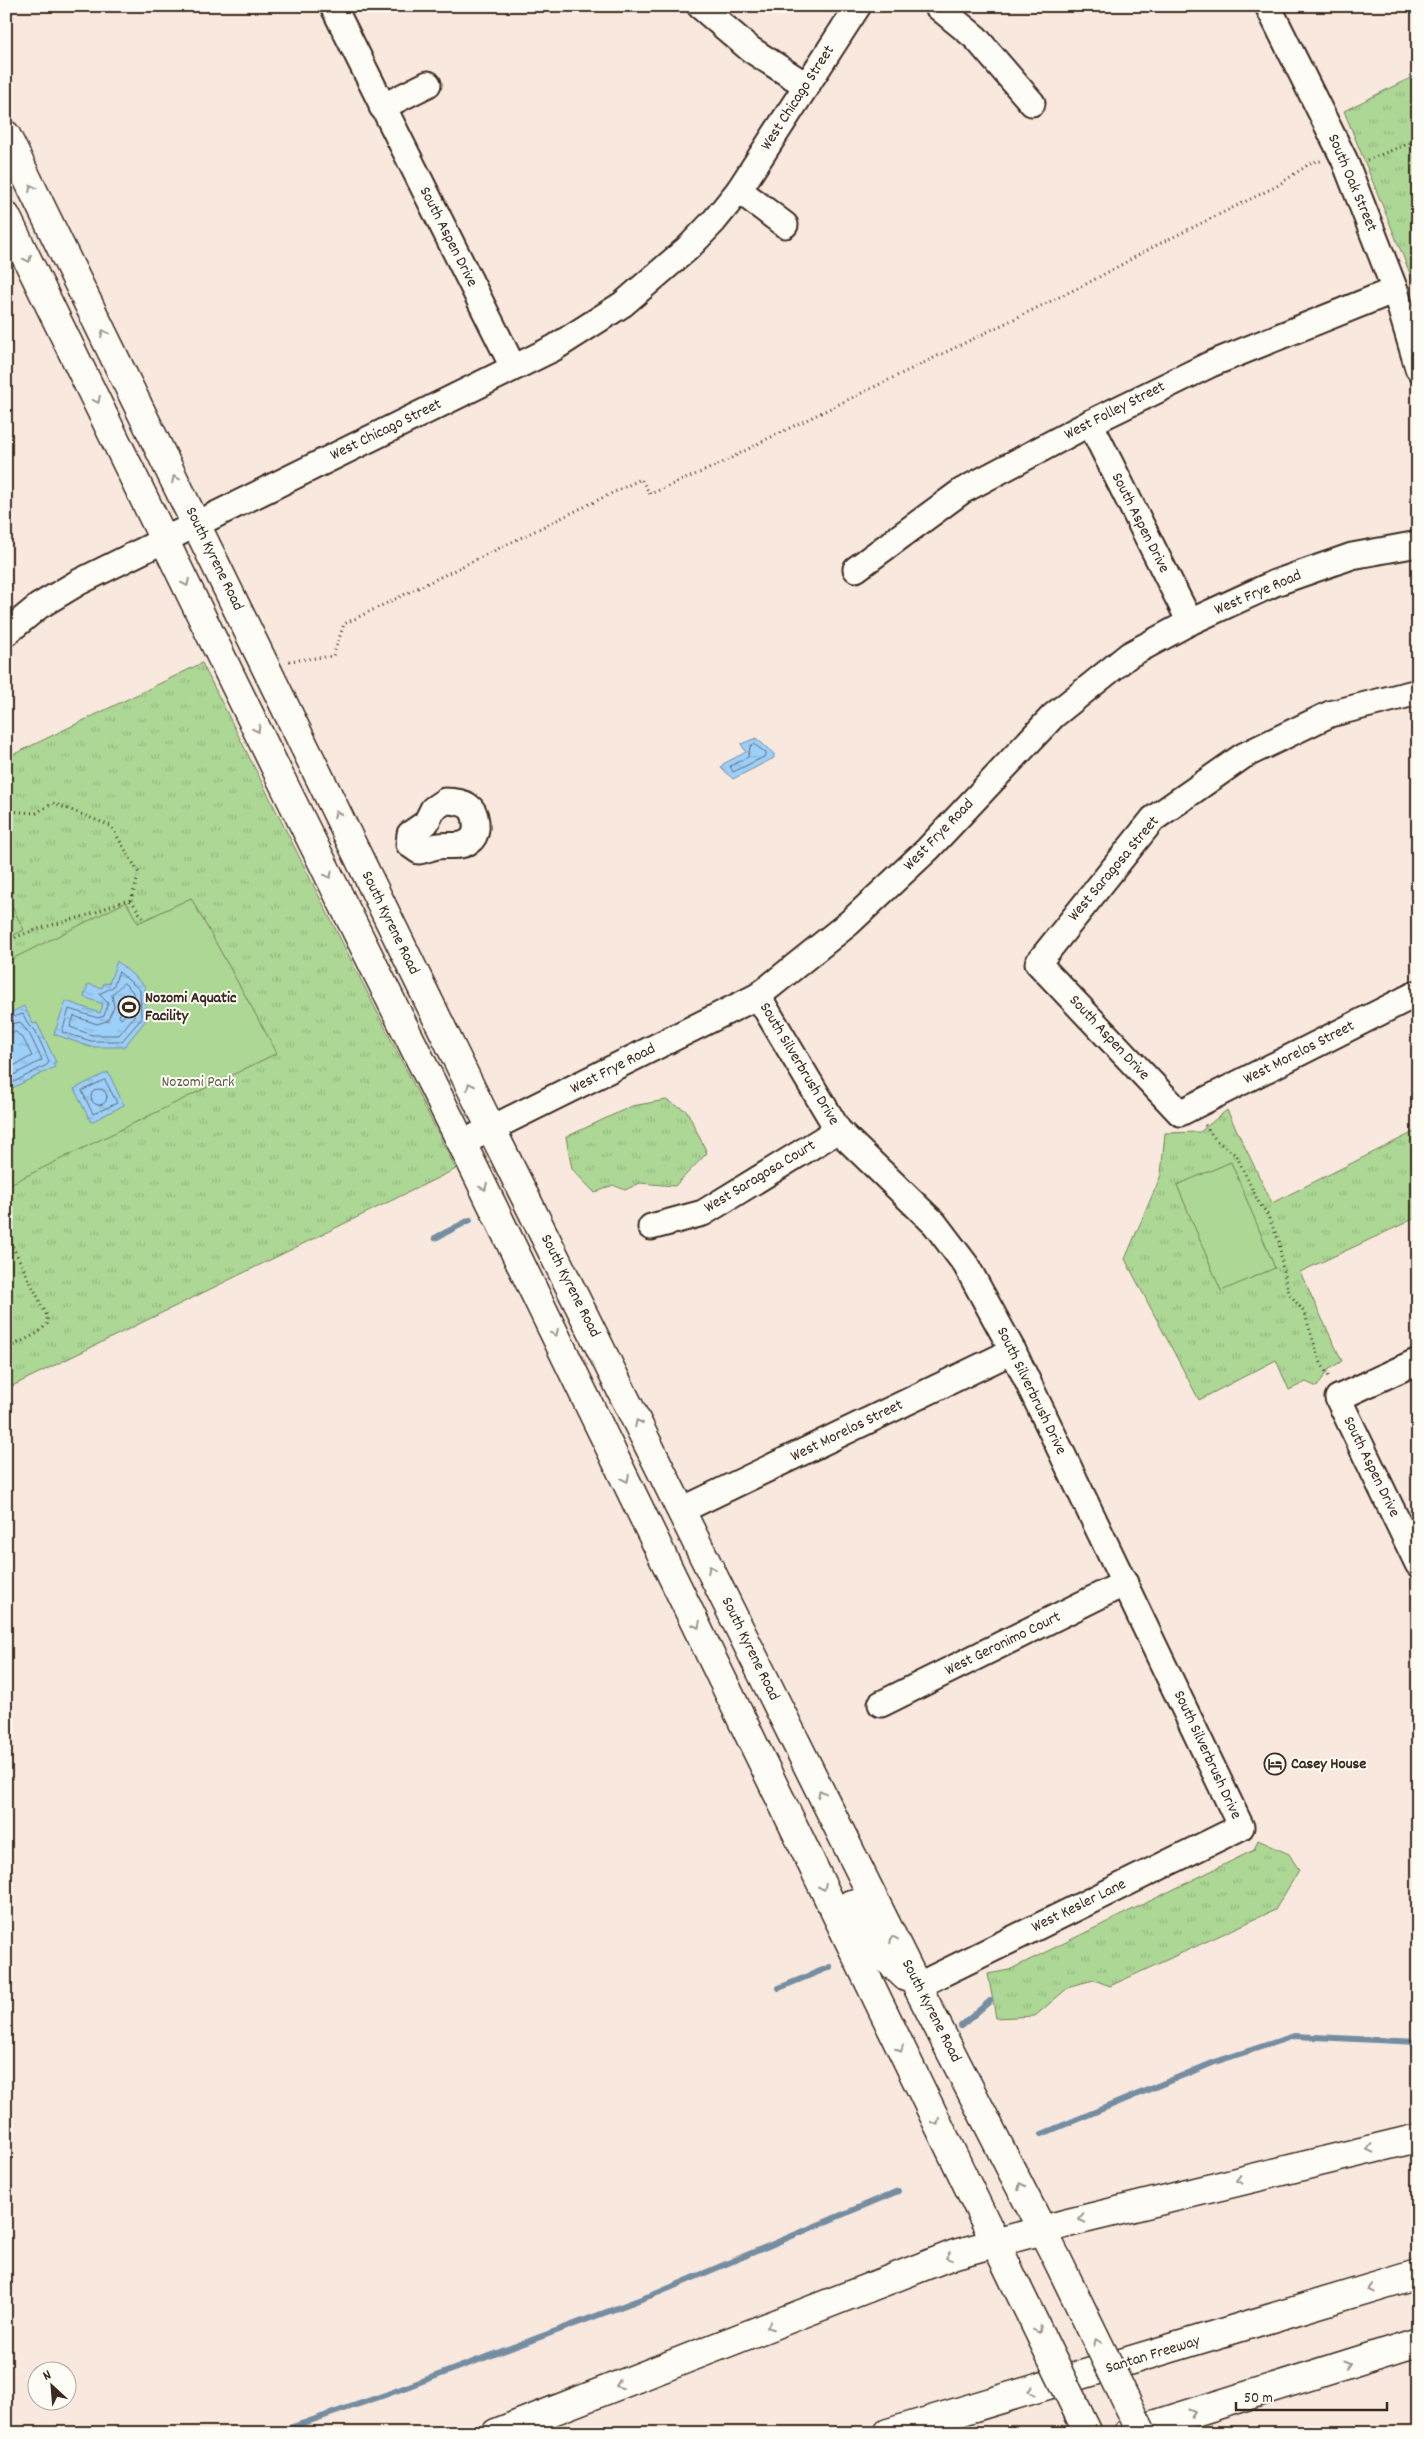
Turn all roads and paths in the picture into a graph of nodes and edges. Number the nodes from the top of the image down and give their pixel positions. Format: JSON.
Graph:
{"nodes":[{"id":1,"x":333,"y":6,"type":"edge"},
{"id":2,"x":700,"y":6,"type":"edge"},
{"id":3,"x":858,"y":6,"type":"edge"},
{"id":4,"x":937,"y":6,"type":"edge"},
{"id":5,"x":1268,"y":6,"type":"edge"},
{"id":6,"x":428,"y":84,"type":"dead end"},
{"id":7,"x":806,"y":86,"type":"junction"},
{"id":8,"x":1032,"y":103,"type":"dead end"},
{"id":9,"x":382,"y":107,"type":"junction"},
{"id":10,"x":6,"y":135,"type":"edge"},
{"id":11,"x":1418,"y":140,"type":"edge"},
{"id":12,"x":1344,"y":159,"type":"junction"},
{"id":13,"x":739,"y":190,"type":"junction"},
{"id":14,"x":6,"y":216,"type":"edge"},
{"id":15,"x":785,"y":225,"type":"dead end"},
{"id":16,"x":1395,"y":290,"type":"junction"},
{"id":17,"x":513,"y":367,"type":"junction"},
{"id":18,"x":1418,"y":368,"type":"edge"},
{"id":19,"x":1090,"y":423,"type":"junction"},
{"id":20,"x":197,"y":523,"type":"junction"},
{"id":21,"x":165,"y":539,"type":"junction"},
{"id":22,"x":1418,"y":544,"type":"edge"},
{"id":23,"x":856,"y":570,"type":"dead end"},
{"id":24,"x":1190,"y":622,"type":"junction"},
{"id":25,"x":6,"y":632,"type":"edge"},
{"id":26,"x":268,"y":670,"type":"junction"},
{"id":27,"x":1418,"y":692,"type":"edge"},
{"id":28,"x":6,"y":811,"type":"edge"},
{"id":29,"x":131,"y":900,"type":"junction"},
{"id":30,"x":144,"y":920,"type":"dead end"},
{"id":31,"x":6,"y":942,"type":"edge"},
{"id":32,"x":1038,"y":963,"type":"joint"},
{"id":33,"x":1418,"y":993,"type":"edge"},
{"id":34,"x":758,"y":996,"type":"junction"},
{"id":35,"x":1186,"y":1110,"type":"junction"},
{"id":36,"x":492,"y":1130,"type":"junction"},
{"id":37,"x":838,"y":1130,"type":"junction"},
{"id":38,"x":462,"y":1143,"type":"junction"},
{"id":39,"x":651,"y":1227,"type":"dead end"},
{"id":40,"x":6,"y":1233,"type":"edge"},
{"id":41,"x":6,"y":1349,"type":"edge"},
{"id":42,"x":1013,"y":1351,"type":"junction"},
{"id":43,"x":1418,"y":1361,"type":"edge"},
{"id":44,"x":1338,"y":1398,"type":"junction"},
{"id":45,"x":682,"y":1510,"type":"junction"},
{"id":46,"x":1418,"y":1564,"type":"edge"},
{"id":47,"x":1125,"y":1583,"type":"junction"},
{"id":48,"x":882,"y":1704,"type":"dead end"},
{"id":49,"x":787,"y":1811,"type":"junction"},
{"id":50,"x":1242,"y":1827,"type":"joint"},
{"id":51,"x":916,"y":1986,"type":"junction"},
{"id":52,"x":1418,"y":2138,"type":"edge"},
{"id":53,"x":1042,"y":2229,"type":"junction"},
{"id":54,"x":995,"y":2242,"type":"junction"},
{"id":55,"x":1418,"y":2274,"type":"edge"},
{"id":56,"x":1418,"y":2342,"type":"edge"},
{"id":57,"x":496,"y":2433,"type":"edge"},
{"id":58,"x":888,"y":2433,"type":"edge"},
{"id":59,"x":1088,"y":2433,"type":"edge"},
{"id":60,"x":1128,"y":2433,"type":"edge"},
{"id":61,"x":1142,"y":2433,"type":"edge"}],
"edges":[{"from":1,"to":9,"type":"street","name":"South Aspen Drive"},
{"from":2,"to":7,"type":"street"},
{"from":3,"to":7,"type":"street","name":"West Chicago Street"},
{"from":4,"to":8,"type":"street"},
{"from":5,"to":12,"type":"street","name":"South Oak Street"},
{"from":6,"to":9,"type":"street"},
{"from":7,"to":13,"type":"street","name":"West Chicago Street"},
{"from":9,"to":17,"type":"street","name":"South Aspen Drive"},
{"from":20,"to":10,"type":"main road","name":"South Kyrene Road","one_way":true},
{"from":11,"to":12,"type":"path"},
{"from":12,"to":16,"type":"street","name":"South Oak Street"},
{"from":12,"to":26,"type":"path"},
{"from":13,"to":15,"type":"street"},
{"from":13,"to":17,"type":"street","name":"West Chicago Street"},
{"from":14,"to":21,"type":"main road","name":"South Kyrene Road","one_way":true},
{"from":16,"to":18,"type":"street","name":"South Oak Street"},
{"from":16,"to":19,"type":"street","name":"West Folley Street"},
{"from":17,"to":20,"type":"street","name":"West Chicago Street"},
{"from":19,"to":23,"type":"street","name":"West Folley Street"},
{"from":19,"to":24,"type":"street","name":"South Aspen Drive"},
{"from":20,"to":21,"type":"street","name":"West Chicago Street"},
{"from":20,"to":26,"type":"main road","name":"South Kyrene Road"},
{"from":21,"to":25,"type":"street","name":"West Chicago Street"},
{"from":21,"to":38,"type":"main road","name":"South Kyrene Road","one_way":true},
{"from":22,"to":24,"type":"street","name":"West Frye Road"},
{"from":24,"to":34,"type":"street","name":"West Frye Road"},
{"from":36,"to":26,"type":"main road","name":"South Kyrene Road","one_way":true},
{"from":27,"to":32,"type":"street","name":"West Saragosa Street"},
{"from":28,"to":29,"type":"path"},
{"from":29,"to":30,"type":"path"},
{"from":29,"to":31,"type":"path"},
{"from":32,"to":35,"type":"street","name":"South Aspen Drive"},
{"from":33,"to":35,"type":"street","name":"West Morelos Street"},
{"from":34,"to":36,"type":"street","name":"West Frye Road"},
{"from":34,"to":37,"type":"street","name":"South Silverbrush Drive"},
{"from":35,"to":44,"type":"path"},
{"from":36,"to":38,"type":"street","name":"West Frye Road"},
{"from":45,"to":36,"type":"main road","name":"South Kyrene Road","one_way":true},
{"from":37,"to":39,"type":"street","name":"West Saragosa Court"},
{"from":37,"to":42,"type":"street","name":"South Silverbrush Drive"},
{"from":38,"to":49,"type":"main road","name":"South Kyrene Road","one_way":true},
{"from":40,"to":41,"type":"path"},
{"from":42,"to":45,"type":"street","name":"West Morelos Street"},
{"from":42,"to":47,"type":"street","name":"South Silverbrush Drive"},
{"from":43,"to":44,"type":"street"},
{"from":44,"to":46,"type":"street","name":"South Aspen Drive"},
{"from":51,"to":45,"type":"main road","name":"South Kyrene Road","one_way":true},
{"from":47,"to":48,"type":"street","name":"West Geronimo Court"},
{"from":47,"to":50,"type":"street","name":"South Silverbrush Drive"},
{"from":49,"to":51,"type":"main road"},
{"from":49,"to":54,"type":"main road","name":"South Kyrene Road","one_way":true},
{"from":50,"to":51,"type":"street","name":"West Kesler Lane"},
{"from":53,"to":51,"type":"main road","name":"South Kyrene Road","one_way":true},
{"from":52,"to":53,"type":"main road","one_way":true},
{"from":53,"to":54,"type":"main road"},
{"from":61,"to":53,"type":"main road","name":"South Kyrene Road","one_way":true,"bridge":true},
{"from":54,"to":57,"type":"main road","one_way":true},
{"from":54,"to":59,"type":"main road","name":"South Kyrene Road","one_way":true,"bridge":true},
{"from":55,"to":58,"type":"main road","name":"Santan Freeway","one_way":true},
{"from":60,"to":56,"type":"main road","one_way":true}]}
